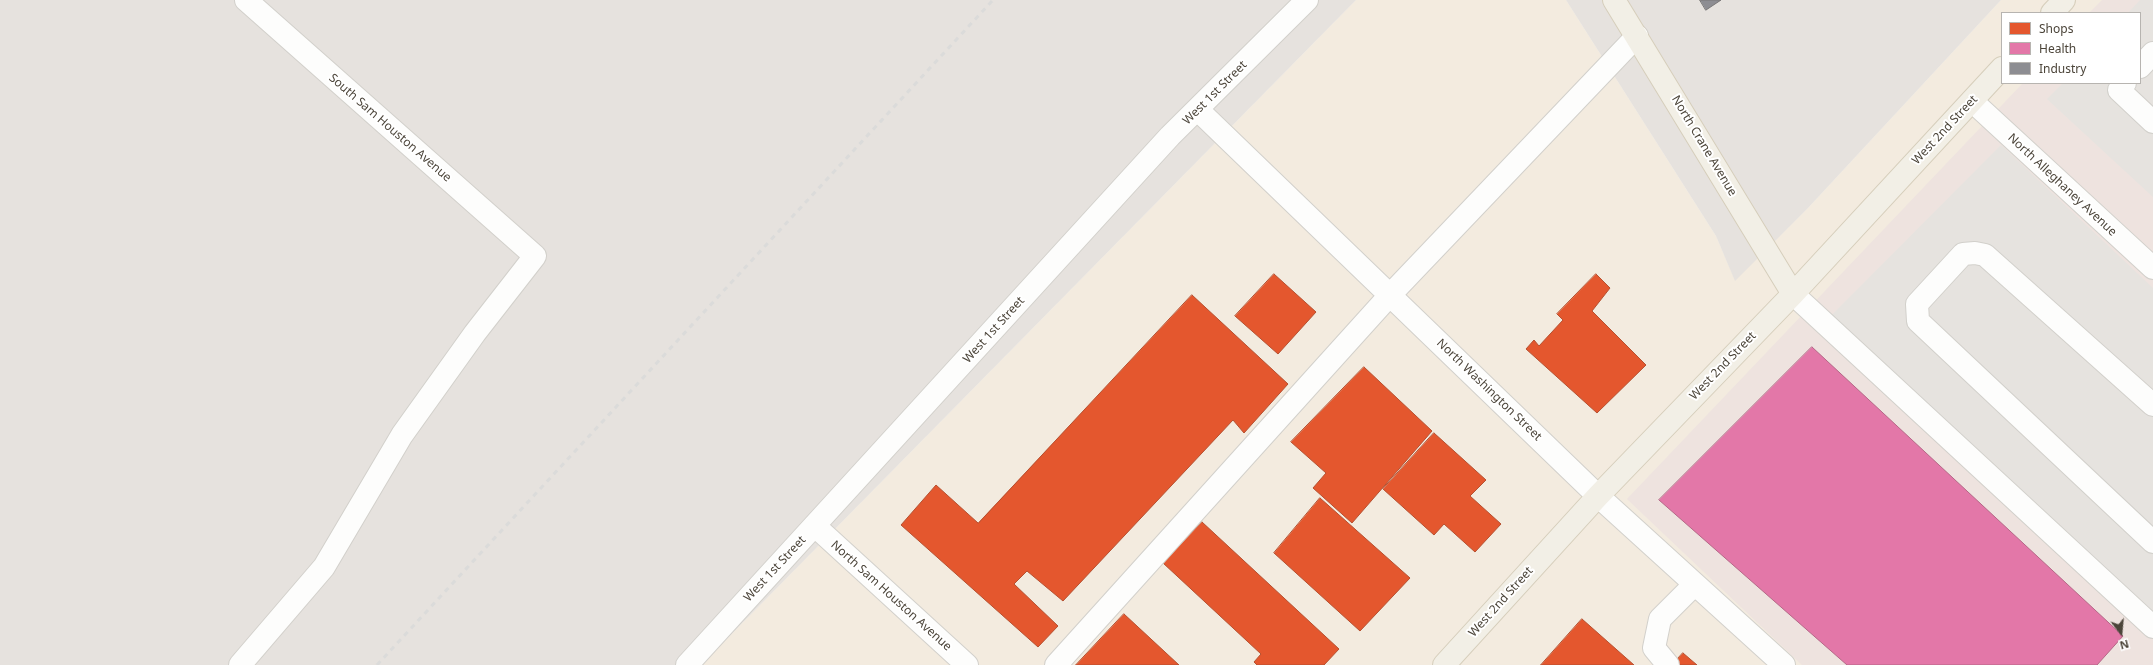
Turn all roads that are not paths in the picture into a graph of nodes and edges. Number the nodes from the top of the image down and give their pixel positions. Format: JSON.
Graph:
{"nodes":[{"id":1,"x":246,"y":0,"type":"edge"},
{"id":2,"x":1307,"y":0,"type":"edge"},
{"id":3,"x":1614,"y":0,"type":"edge"},
{"id":4,"x":2064,"y":0,"type":"edge"},
{"id":5,"x":2053,"y":12,"type":"edge"},
{"id":6,"x":1637,"y":36,"type":"junction"},
{"id":7,"x":2153,"y":53,"type":"edge"},
{"id":8,"x":2141,"y":66,"type":"edge"},
{"id":9,"x":2001,"y":69,"type":"edge"},
{"id":10,"x":2124,"y":84,"type":"edge"},
{"id":11,"x":1972,"y":101,"type":"junction"},
{"id":12,"x":1198,"y":110,"type":"junction"},
{"id":13,"x":2153,"y":122,"type":"edge"},
{"id":14,"x":2153,"y":268,"type":"edge"},
{"id":15,"x":1793,"y":294,"type":"junction"},
{"id":16,"x":1390,"y":295,"type":"junction"},
{"id":17,"x":2153,"y":405,"type":"edge"},
{"id":18,"x":1598,"y":496,"type":"junction"},
{"id":19,"x":815,"y":526,"type":"junction"},
{"id":20,"x":2153,"y":542,"type":"edge"},
{"id":21,"x":1695,"y":584,"type":"junction"},
{"id":22,"x":2153,"y":627,"type":"edge"},
{"id":23,"x":240,"y":665,"type":"edge"},
{"id":24,"x":687,"y":665,"type":"edge"},
{"id":25,"x":967,"y":665,"type":"edge"},
{"id":26,"x":1056,"y":665,"type":"edge"},
{"id":27,"x":1444,"y":665,"type":"edge"},
{"id":28,"x":1668,"y":665,"type":"edge"},
{"id":29,"x":1784,"y":665,"type":"edge"}],
"edges":[{"from":1,"to":23,"type":"street","name":"South Sam Houston Avenue"},
{"from":2,"to":12,"type":"street","name":"West 1st Street"},
{"from":3,"to":6,"type":"main road","name":"North Crane Avenue"},
{"from":4,"to":5,"type":"main road"},
{"from":6,"to":15,"type":"main road","name":"North Crane Avenue"},
{"from":6,"to":16,"type":"street"},
{"from":7,"to":8,"type":"street"},
{"from":9,"to":11,"type":"main road","name":"West 2nd Street"},
{"from":10,"to":13,"type":"street"},
{"from":11,"to":14,"type":"street","name":"North Alleghaney Avenue"},
{"from":11,"to":15,"type":"main road","name":"West 2nd Street"},
{"from":12,"to":16,"type":"street","name":"North Washington Street"},
{"from":12,"to":19,"type":"street","name":"West 1st Street"},
{"from":15,"to":18,"type":"main road","name":"West 2nd Street"},
{"from":15,"to":22,"type":"street"},
{"from":16,"to":18,"type":"street","name":"North Washington Street"},
{"from":16,"to":26,"type":"street"},
{"from":17,"to":20,"type":"street"},
{"from":18,"to":21,"type":"street","name":"North Washington Street"},
{"from":18,"to":27,"type":"main road","name":"West 2nd Street"},
{"from":19,"to":24,"type":"street","name":"West 1st Street"},
{"from":19,"to":25,"type":"street","name":"North Sam Houston Avenue"},
{"from":21,"to":28,"type":"street"},
{"from":21,"to":29,"type":"street","name":"North Washington Street"}]}
